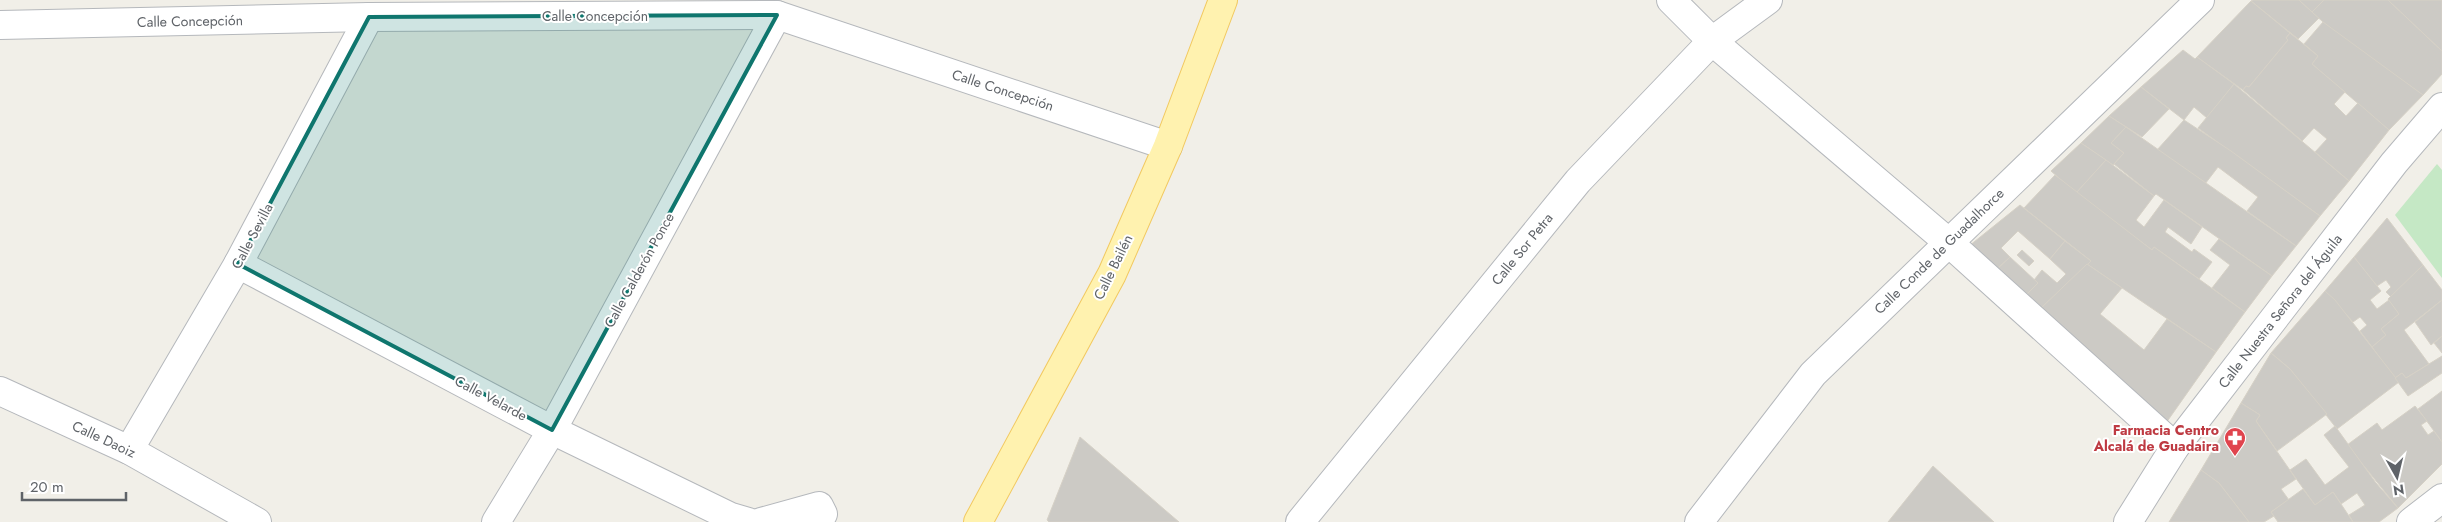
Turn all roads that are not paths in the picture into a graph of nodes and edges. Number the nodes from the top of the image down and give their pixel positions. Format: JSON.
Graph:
{"nodes":[{"id":1,"x":1223,"y":0,"type":"edge"},
{"id":2,"x":1672,"y":0,"type":"edge"},
{"id":3,"x":1768,"y":0,"type":"edge"},
{"id":4,"x":2200,"y":0,"type":"edge"},
{"id":5,"x":777,"y":15,"type":"junction"},
{"id":6,"x":369,"y":17,"type":"junction"},
{"id":7,"x":0,"y":25,"type":"edge"},
{"id":8,"x":1712,"y":41,"type":"junction"},
{"id":9,"x":2442,"y":107,"type":"edge"},
{"id":10,"x":1168,"y":146,"type":"junction"},
{"id":11,"x":1948,"y":242,"type":"junction"},
{"id":12,"x":238,"y":264,"type":"junction"},
{"id":13,"x":0,"y":391,"type":"edge"},
{"id":14,"x":552,"y":430,"type":"junction"},
{"id":15,"x":2174,"y":447,"type":"junction"},
{"id":16,"x":129,"y":450,"type":"junction"},
{"id":17,"x":2441,"y":502,"type":"edge"},
{"id":18,"x":740,"y":519,"type":"edge"},
{"id":19,"x":257,"y":522,"type":"edge"},
{"id":20,"x":496,"y":522,"type":"edge"},
{"id":21,"x":760,"y":522,"type":"edge"},
{"id":22,"x":810,"y":522,"type":"edge"},
{"id":23,"x":978,"y":522,"type":"edge"},
{"id":24,"x":1300,"y":522,"type":"edge"},
{"id":25,"x":1699,"y":522,"type":"edge"},
{"id":26,"x":2128,"y":522,"type":"edge"},
{"id":27,"x":2411,"y":522,"type":"edge"}],
"edges":[{"from":1,"to":10,"type":"main road","name":"Calle Bailén"},
{"from":2,"to":8,"type":"street"},
{"from":3,"to":8,"type":"street","name":"Calle Sor Petra"},
{"from":4,"to":11,"type":"street","name":"Calle Conde de Guadalhorce"},
{"from":5,"to":6,"type":"street","name":"Calle Concepción"},
{"from":5,"to":10,"type":"street","name":"Calle Concepción"},
{"from":5,"to":14,"type":"street","name":"Calle Calderón Ponce"},
{"from":6,"to":7,"type":"street","name":"Calle Concepción"},
{"from":6,"to":12,"type":"street","name":"Calle Sevilla"},
{"from":8,"to":11,"type":"street"},
{"from":8,"to":24,"type":"street","name":"Calle Sor Petra"},
{"from":9,"to":15,"type":"street","name":"Calle Nuestra Señora del Águila"},
{"from":10,"to":23,"type":"main road","name":"Calle Bailén"},
{"from":11,"to":15,"type":"street"},
{"from":11,"to":25,"type":"street","name":"Calle Conde de Guadalhorce"},
{"from":12,"to":14,"type":"street","name":"Calle Velarde"},
{"from":12,"to":16,"type":"street","name":"Calle Sevilla"},
{"from":13,"to":16,"type":"street","name":"Calle Daoiz"},
{"from":14,"to":18,"type":"street","name":"Calle Velarde"},
{"from":14,"to":20,"type":"street","name":"Calle Calderón Ponce"},
{"from":15,"to":26,"type":"street","name":"Calle Nuestra Señora del Águila"},
{"from":16,"to":19,"type":"street","name":"Calle Daoiz"},
{"from":17,"to":27,"type":"street"},
{"from":21,"to":22,"type":"street"}]}
